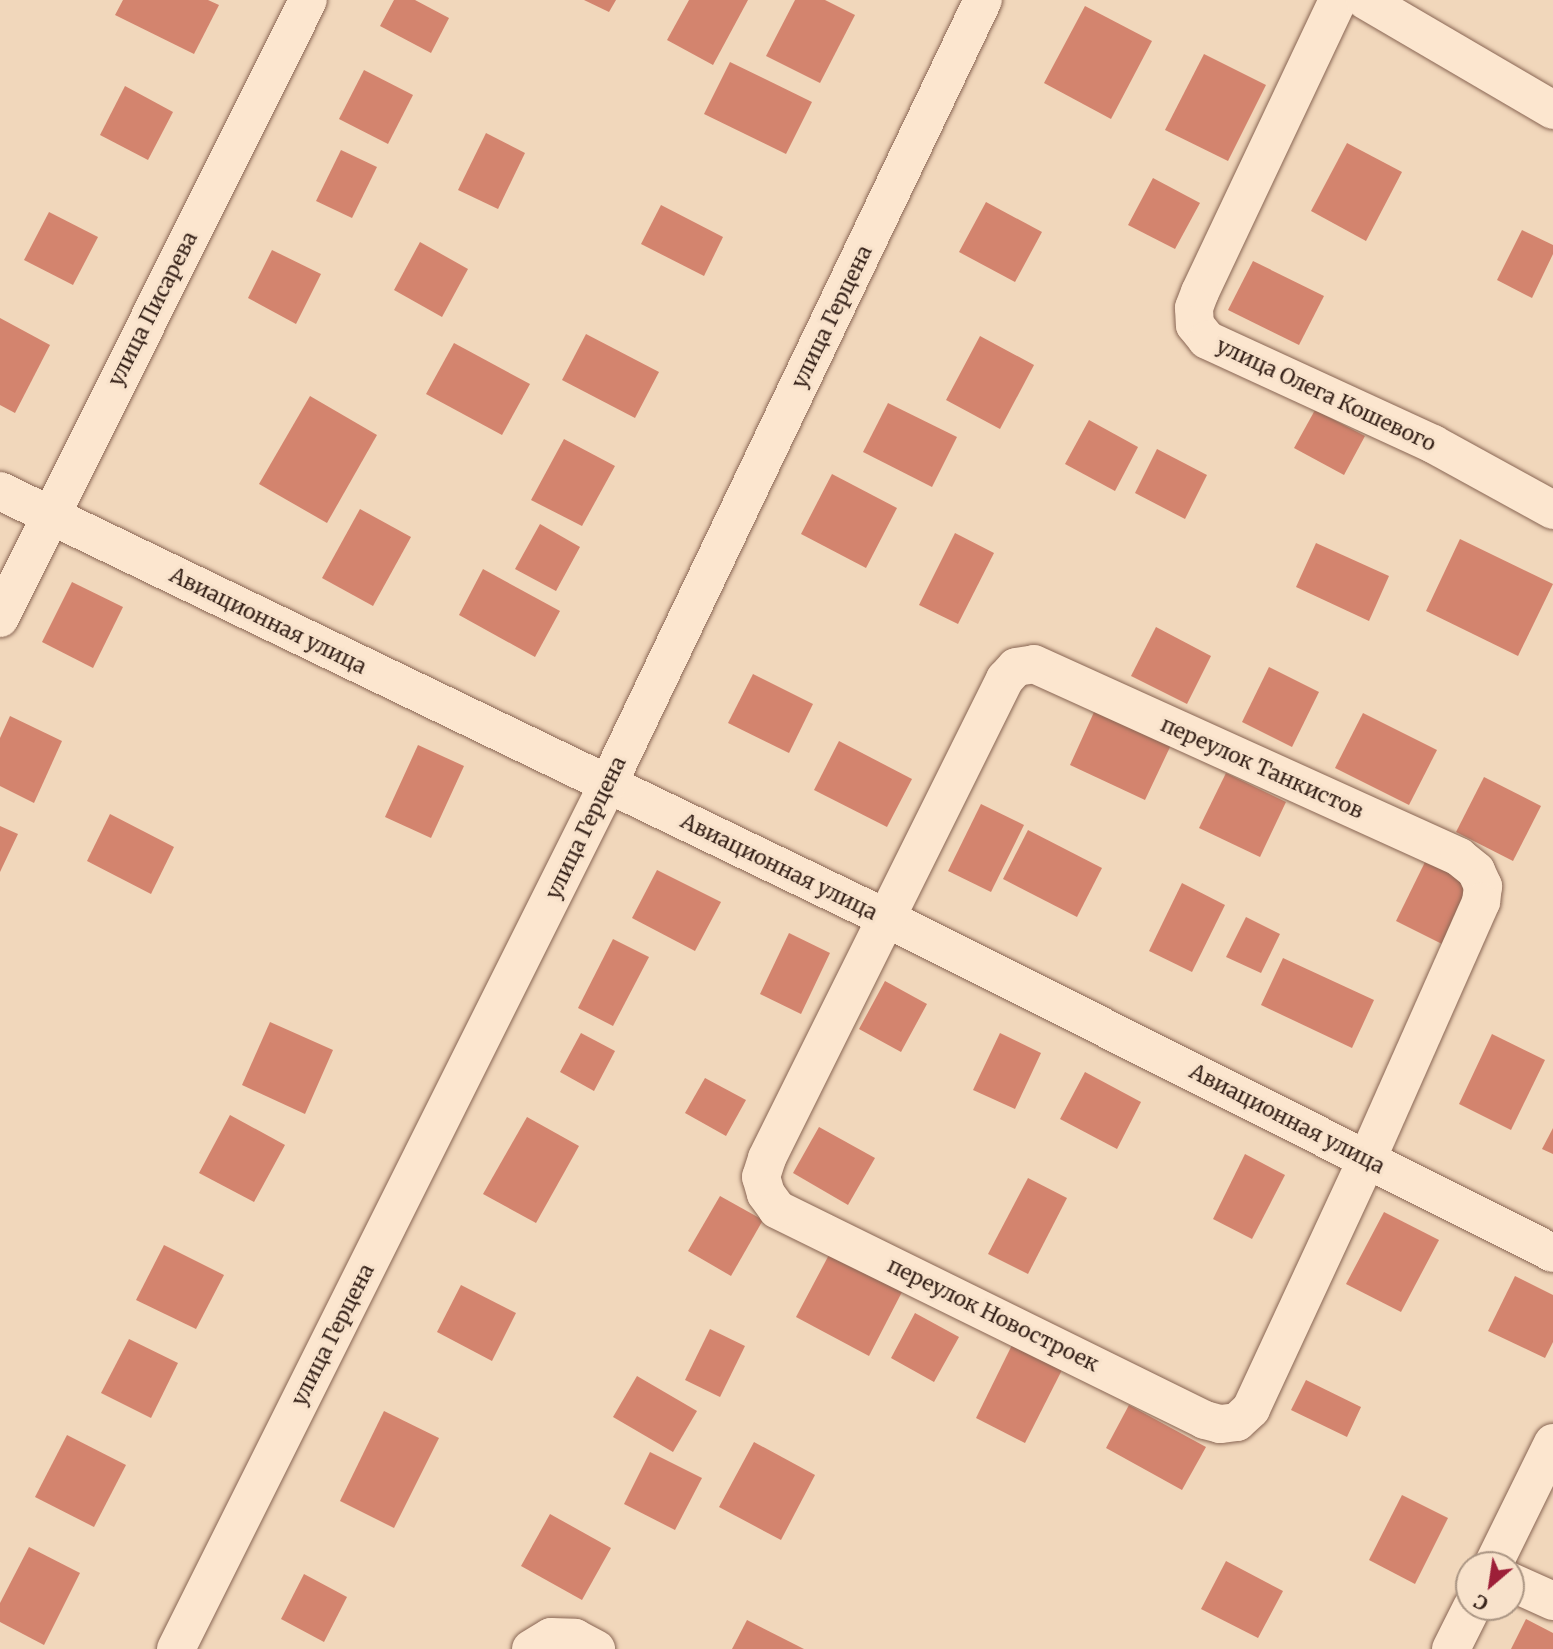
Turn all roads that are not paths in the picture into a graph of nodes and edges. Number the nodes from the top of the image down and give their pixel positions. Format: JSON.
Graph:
{"nodes":[{"id":1,"x":308,"y":0,"type":"edge"},
{"id":2,"x":983,"y":0,"type":"edge"},
{"id":3,"x":1338,"y":0,"type":"edge"},
{"id":4,"x":1365,"y":0,"type":"edge"},
{"id":5,"x":1553,"y":110,"type":"edge"},
{"id":6,"x":0,"y":491,"type":"edge"},
{"id":7,"x":1553,"y":510,"type":"edge"},
{"id":8,"x":49,"y":515,"type":"junction"},
{"id":9,"x":0,"y":618,"type":"edge"},
{"id":10,"x":608,"y":784,"type":"junction"},
{"id":11,"x":888,"y":919,"type":"junction"},
{"id":12,"x":1367,"y":1159,"type":"junction"},
{"id":13,"x":1553,"y":1253,"type":"edge"},
{"id":14,"x":1553,"y":1443,"type":"edge"},
{"id":15,"x":1500,"y":1551,"type":"edge"},
{"id":16,"x":1525,"y":1588,"type":"edge"},
{"id":17,"x":1553,"y":1601,"type":"edge"},
{"id":18,"x":1465,"y":1621,"type":"edge"},
{"id":19,"x":176,"y":1649,"type":"edge"},
{"id":20,"x":531,"y":1649,"type":"edge"},
{"id":21,"x":596,"y":1649,"type":"edge"},
{"id":22,"x":1451,"y":1649,"type":"edge"}],
"edges":[{"from":1,"to":8,"type":"street","name":"улица Писарева"},
{"from":2,"to":10,"type":"street","name":"улица Герцена"},
{"from":3,"to":7,"type":"street","name":"улица Олега Кошевого"},
{"from":4,"to":5,"type":"street"},
{"from":6,"to":8,"type":"street","name":"Авиационная улица"},
{"from":8,"to":9,"type":"street","name":"улица Писарева"},
{"from":8,"to":10,"type":"street","name":"Авиационная улица"},
{"from":10,"to":11,"type":"street","name":"Авиационная улица"},
{"from":10,"to":19,"type":"street","name":"улица Герцена"},
{"from":11,"to":12,"type":"street","name":"Авиационная улица"},
{"from":11,"to":12,"type":"street","name":"переулок Танкистов"},
{"from":11,"to":12,"type":"street","name":"переулок Новостроек"},
{"from":12,"to":13,"type":"street","name":"Авиационная улица"},
{"from":14,"to":15,"type":"street"},
{"from":16,"to":17,"type":"street"},
{"from":18,"to":22,"type":"street"},
{"from":20,"to":21,"type":"street"}]}
